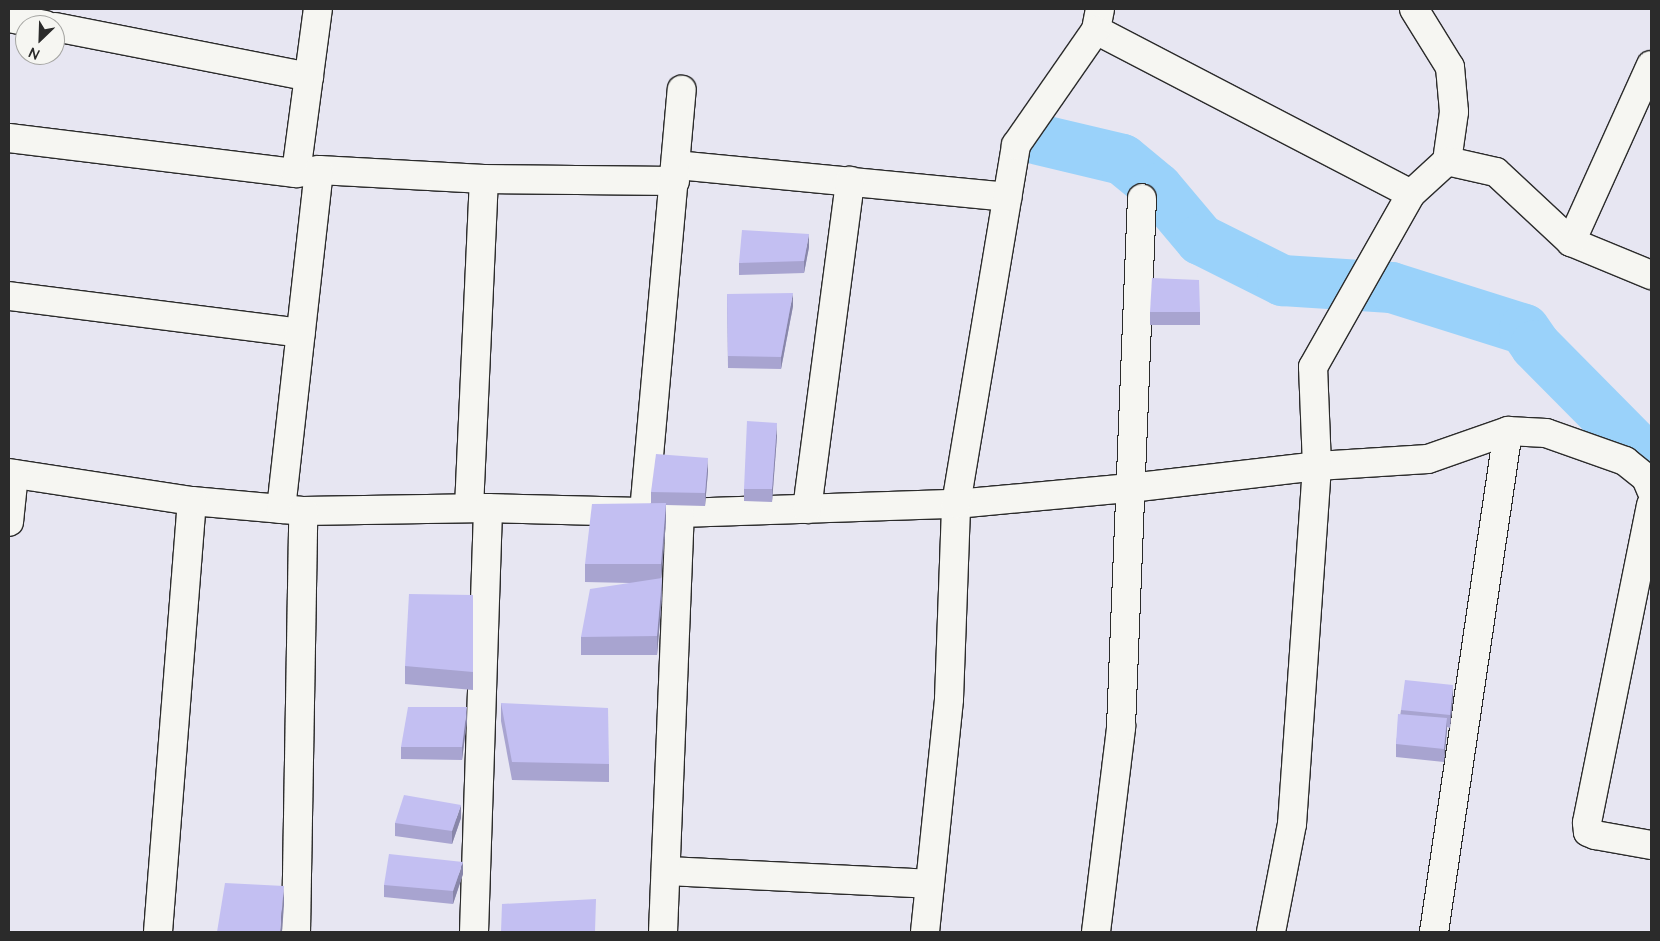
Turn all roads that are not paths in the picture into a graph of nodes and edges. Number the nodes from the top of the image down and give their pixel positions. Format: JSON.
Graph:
{"nodes":[{"id":1,"x":318,"y":9,"type":"edge"},
{"id":2,"x":1414,"y":9,"type":"edge"},
{"id":3,"x":1098,"y":19,"type":"edge"},
{"id":4,"x":65,"y":29,"type":"edge"},
{"id":5,"x":1651,"y":66,"type":"edge"},
{"id":6,"x":309,"y":77,"type":"junction"},
{"id":7,"x":682,"y":90,"type":"dead end"},
{"id":8,"x":9,"y":138,"type":"edge"},
{"id":9,"x":1447,"y":162,"type":"junction"},
{"id":10,"x":308,"y":172,"type":"junction"},
{"id":11,"x":675,"y":173,"type":"junction"},
{"id":12,"x":484,"y":179,"type":"junction"},
{"id":13,"x":850,"y":181,"type":"junction"},
{"id":14,"x":1411,"y":195,"type":"junction"},
{"id":15,"x":1008,"y":197,"type":"junction"},
{"id":16,"x":1142,"y":198,"type":"dead end"},
{"id":17,"x":1571,"y":242,"type":"junction"},
{"id":18,"x":1651,"y":275,"type":"edge"},
{"id":19,"x":9,"y":296,"type":"edge"},
{"id":20,"x":301,"y":333,"type":"junction"},
{"id":21,"x":1508,"y":431,"type":"junction"},
{"id":22,"x":1317,"y":466,"type":"junction"},
{"id":23,"x":12,"y":473,"type":"edge"},
{"id":24,"x":1130,"y":488,"type":"junction"},
{"id":25,"x":1651,"y":490,"type":"edge"},
{"id":26,"x":192,"y":501,"type":"junction"},
{"id":27,"x":956,"y":504,"type":"junction"},
{"id":28,"x":1651,"y":505,"type":"edge"},
{"id":29,"x":479,"y":508,"type":"junction"},
{"id":30,"x":807,"y":509,"type":"junction"},
{"id":31,"x":292,"y":510,"type":"junction"},
{"id":32,"x":644,"y":512,"type":"junction"},
{"id":33,"x":680,"y":513,"type":"junction"},
{"id":34,"x":9,"y":522,"type":"edge"},
{"id":35,"x":1651,"y":845,"type":"edge"},
{"id":36,"x":666,"y":871,"type":"junction"},
{"id":37,"x":930,"y":884,"type":"junction"},
{"id":38,"x":158,"y":932,"type":"edge"},
{"id":39,"x":296,"y":932,"type":"edge"},
{"id":40,"x":474,"y":932,"type":"edge"},
{"id":41,"x":663,"y":932,"type":"edge"},
{"id":42,"x":925,"y":932,"type":"edge"},
{"id":43,"x":1096,"y":932,"type":"edge"},
{"id":44,"x":1272,"y":932,"type":"edge"},
{"id":45,"x":1434,"y":932,"type":"edge"}],
"edges":[{"from":1,"to":6,"type":"street"},
{"from":2,"to":9,"type":"street"},
{"from":3,"to":14,"type":"street"},
{"from":3,"to":15,"type":"street"},
{"from":4,"to":6,"type":"street"},
{"from":5,"to":17,"type":"street"},
{"from":6,"to":10,"type":"street"},
{"from":7,"to":11,"type":"street"},
{"from":8,"to":10,"type":"street"},
{"from":9,"to":14,"type":"street"},
{"from":9,"to":17,"type":"street"},
{"from":10,"to":12,"type":"street"},
{"from":10,"to":20,"type":"street"},
{"from":11,"to":12,"type":"street"},
{"from":11,"to":13,"type":"street"},
{"from":11,"to":32,"type":"street"},
{"from":12,"to":29,"type":"street"},
{"from":13,"to":15,"type":"street"},
{"from":13,"to":30,"type":"street"},
{"from":14,"to":22,"type":"street"},
{"from":15,"to":27,"type":"street"},
{"from":16,"to":24,"type":"street"},
{"from":17,"to":18,"type":"street"},
{"from":19,"to":20,"type":"street"},
{"from":20,"to":31,"type":"street"},
{"from":21,"to":22,"type":"street"},
{"from":21,"to":25,"type":"street"},
{"from":21,"to":45,"type":"street"},
{"from":22,"to":24,"type":"street"},
{"from":22,"to":44,"type":"street"},
{"from":23,"to":26,"type":"street"},
{"from":23,"to":34,"type":"street"},
{"from":24,"to":27,"type":"street"},
{"from":24,"to":43,"type":"street"},
{"from":26,"to":31,"type":"street"},
{"from":26,"to":38,"type":"street"},
{"from":27,"to":30,"type":"street"},
{"from":27,"to":37,"type":"street"},
{"from":28,"to":35,"type":"street"},
{"from":29,"to":31,"type":"street"},
{"from":29,"to":32,"type":"street"},
{"from":29,"to":40,"type":"street"},
{"from":30,"to":33,"type":"street"},
{"from":31,"to":39,"type":"street"},
{"from":32,"to":33,"type":"street"},
{"from":33,"to":36,"type":"street"},
{"from":36,"to":37,"type":"street"},
{"from":36,"to":41,"type":"street"},
{"from":37,"to":42,"type":"street"}]}
